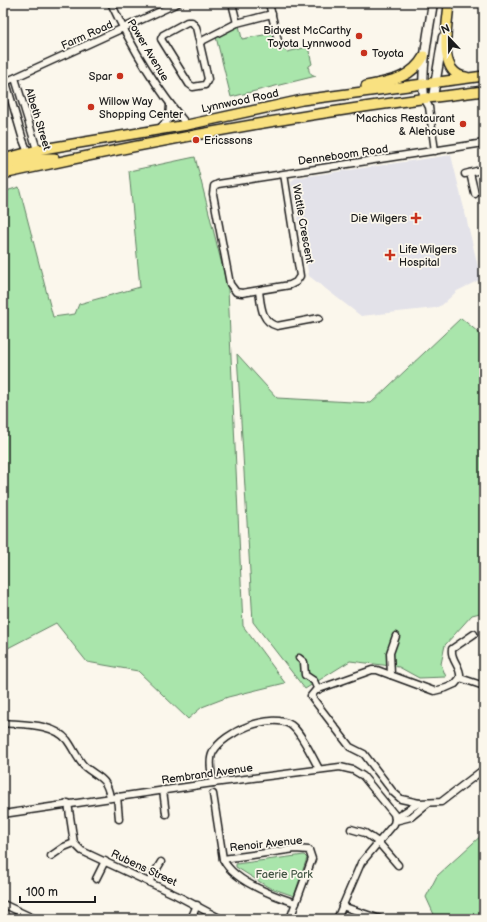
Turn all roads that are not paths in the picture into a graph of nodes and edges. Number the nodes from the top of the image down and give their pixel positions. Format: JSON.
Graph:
{"nodes":[{"id":1,"x":111,"y":3,"type":"edge"},
{"id":2,"x":178,"y":3,"type":"edge"},
{"id":3,"x":232,"y":3,"type":"edge"},
{"id":4,"x":270,"y":3,"type":"edge"},
{"id":5,"x":433,"y":3,"type":"edge"},
{"id":6,"x":449,"y":3,"type":"edge"},
{"id":7,"x":272,"y":14,"type":"junction"},
{"id":8,"x":237,"y":23,"type":"junction"},
{"id":9,"x":123,"y":30,"type":"junction"},
{"id":10,"x":278,"y":41,"type":"dead end"},
{"id":11,"x":200,"y":42,"type":"junction"},
{"id":12,"x":424,"y":56,"type":"junction"},
{"id":13,"x":480,"y":76,"type":"edge"},
{"id":14,"x":15,"y":78,"type":"junction"},
{"id":15,"x":436,"y":82,"type":"junction"},
{"id":16,"x":4,"y":83,"type":"edge"},
{"id":17,"x":423,"y":83,"type":"junction"},
{"id":18,"x":484,"y":91,"type":"edge"},
{"id":19,"x":429,"y":98,"type":"junction"},
{"id":20,"x":302,"y":100,"type":"junction"},
{"id":21,"x":170,"y":105,"type":"junction"},
{"id":22,"x":186,"y":125,"type":"junction"},
{"id":23,"x":158,"y":130,"type":"junction"},
{"id":24,"x":484,"y":143,"type":"edge"},
{"id":25,"x":435,"y":151,"type":"junction"},
{"id":26,"x":3,"y":159,"type":"edge"},
{"id":27,"x":36,"y":159,"type":"junction"},
{"id":28,"x":3,"y":165,"type":"edge"},
{"id":29,"x":484,"y":169,"type":"edge"},
{"id":30,"x":3,"y":174,"type":"edge"},
{"id":31,"x":284,"y":174,"type":"junction"},
{"id":32,"x":213,"y":194,"type":"joint"},
{"id":33,"x":475,"y":194,"type":"dead end"},
{"id":34,"x":258,"y":291,"type":"junction"},
{"id":35,"x":319,"y":318,"type":"dead end"},
{"id":36,"x":474,"y":634,"type":"dead end"},
{"id":37,"x":396,"y":636,"type":"dead end"},
{"id":38,"x":299,"y":658,"type":"dead end"},
{"id":39,"x":391,"y":675,"type":"junction"},
{"id":40,"x":460,"y":678,"type":"junction"},
{"id":41,"x":484,"y":686,"type":"edge"},
{"id":42,"x":318,"y":690,"type":"junction"},
{"id":43,"x":3,"y":723,"type":"edge"},
{"id":44,"x":319,"y":769,"type":"junction"},
{"id":45,"x":484,"y":769,"type":"edge"},
{"id":46,"x":213,"y":783,"type":"junction"},
{"id":47,"x":164,"y":790,"type":"junction"},
{"id":48,"x":213,"y":794,"type":"dead end"},
{"id":49,"x":114,"y":797,"type":"junction"},
{"id":50,"x":68,"y":803,"type":"junction"},
{"id":51,"x":418,"y":803,"type":"junction"},
{"id":52,"x":428,"y":803,"type":"junction"},
{"id":53,"x":3,"y":813,"type":"edge"},
{"id":54,"x":166,"y":814,"type":"dead end"},
{"id":55,"x":395,"y":818,"type":"junction"},
{"id":56,"x":120,"y":819,"type":"dead end"},
{"id":57,"x":351,"y":829,"type":"dead end"},
{"id":58,"x":378,"y":842,"type":"junction"},
{"id":59,"x":74,"y":843,"type":"junction"},
{"id":60,"x":51,"y":856,"type":"dead end"},
{"id":61,"x":223,"y":859,"type":"junction"},
{"id":62,"x":106,"y":861,"type":"junction"},
{"id":63,"x":161,"y":862,"type":"dead end"},
{"id":64,"x":398,"y":864,"type":"dead end"},
{"id":65,"x":96,"y":879,"type":"dead end"},
{"id":66,"x":149,"y":882,"type":"junction"},
{"id":67,"x":296,"y":903,"type":"junction"},
{"id":68,"x":3,"y":904,"type":"edge"},
{"id":69,"x":197,"y":905,"type":"junction"},
{"id":70,"x":342,"y":906,"type":"junction"},
{"id":71,"x":35,"y":919,"type":"edge"},
{"id":72,"x":191,"y":919,"type":"edge"},
{"id":73,"x":221,"y":919,"type":"edge"},
{"id":74,"x":290,"y":919,"type":"edge"},
{"id":75,"x":337,"y":919,"type":"edge"},
{"id":76,"x":380,"y":919,"type":"edge"}],
"edges":[{"from":1,"to":9,"type":"street","name":"Power Avenue"},
{"from":2,"to":9,"type":"street","name":"Farm Road"},
{"from":3,"to":8,"type":"street"},
{"from":4,"to":7,"type":"street"},
{"from":5,"to":12,"type":"main road"},
{"from":6,"to":13,"type":"main road"},
{"from":6,"to":15,"type":"main road"},
{"from":7,"to":8,"type":"street"},
{"from":7,"to":10,"type":"street"},
{"from":8,"to":11,"type":"street"},
{"from":9,"to":14,"type":"street","name":"Farm Road"},
{"from":9,"to":21,"type":"street","name":"Power Avenue"},
{"from":11,"to":11,"type":"street"},
{"from":12,"to":17,"type":"main road"},
{"from":12,"to":20,"type":"main road"},
{"from":13,"to":15,"type":"main road","name":"Lynnwood Road"},
{"from":14,"to":16,"type":"street","name":"Farm Road"},
{"from":14,"to":27,"type":"street","name":"Albeth Street"},
{"from":15,"to":17,"type":"main road","name":"Lynnwood Road"},
{"from":15,"to":19,"type":"main road"},
{"from":16,"to":27,"type":"street","name":"Albeth Street"},
{"from":17,"to":19,"type":"main road"},
{"from":17,"to":20,"type":"main road","name":"Lynnwood Road"},
{"from":18,"to":19,"type":"main road","name":"Lynnwood Road"},
{"from":19,"to":25,"type":"street"},
{"from":19,"to":27,"type":"main road","name":"Lynnwood Road"},
{"from":20,"to":22,"type":"main road","name":"Lynnwood Road"},
{"from":21,"to":22,"type":"street","name":"Power Avenue"},
{"from":21,"to":23,"type":"street"},
{"from":22,"to":23,"type":"main road","name":"Lynnwood Road"},
{"from":23,"to":27,"type":"main road","name":"Lynnwood Road"},
{"from":24,"to":25,"type":"street","name":"Denneboom Road"},
{"from":25,"to":31,"type":"street","name":"Denneboom Road"},
{"from":26,"to":27,"type":"main road","name":"Lynnwood Road"},
{"from":27,"to":28,"type":"main road"},
{"from":27,"to":30,"type":"main road","name":"Lynnwood Road"},
{"from":29,"to":33,"type":"street"},
{"from":31,"to":32,"type":"street","name":"Denneboom Road"},
{"from":31,"to":34,"type":"street","name":"Wattle Crescent"},
{"from":32,"to":34,"type":"street","name":"Wattle Crescent"},
{"from":34,"to":35,"type":"street"},
{"from":36,"to":40,"type":"street"},
{"from":37,"to":39,"type":"street"},
{"from":38,"to":42,"type":"street"},
{"from":39,"to":40,"type":"street"},
{"from":39,"to":42,"type":"street"},
{"from":40,"to":41,"type":"street"},
{"from":42,"to":51,"type":"street"},
{"from":43,"to":49,"type":"street"},
{"from":44,"to":46,"type":"street","name":"Rembrand Avenue"},
{"from":44,"to":46,"type":"street"},
{"from":44,"to":55,"type":"street","name":"Rembrand Avenue"},
{"from":45,"to":52,"type":"street"},
{"from":46,"to":47,"type":"street","name":"Rembrand Avenue"},
{"from":47,"to":49,"type":"street","name":"Rembrand Avenue"},
{"from":47,"to":54,"type":"street"},
{"from":48,"to":61,"type":"street"},
{"from":49,"to":50,"type":"street","name":"Rembrand Avenue"},
{"from":49,"to":56,"type":"street"},
{"from":50,"to":53,"type":"street","name":"Rembrand Avenue"},
{"from":50,"to":59,"type":"street"},
{"from":51,"to":52,"type":"street"},
{"from":51,"to":55,"type":"street"},
{"from":52,"to":55,"type":"street"},
{"from":55,"to":58,"type":"street"},
{"from":57,"to":58,"type":"street"},
{"from":58,"to":64,"type":"street"},
{"from":58,"to":70,"type":"street"},
{"from":59,"to":60,"type":"street"},
{"from":59,"to":62,"type":"street","name":"Rubens Street"},
{"from":61,"to":67,"type":"street"},
{"from":61,"to":67,"type":"street","name":"Renoir Avenue"},
{"from":62,"to":65,"type":"street"},
{"from":62,"to":66,"type":"street","name":"Rubens Street"},
{"from":63,"to":66,"type":"street"},
{"from":66,"to":69,"type":"street","name":"Rubens Street"},
{"from":67,"to":74,"type":"street","name":"Renoir Avenue"},
{"from":68,"to":71,"type":"street"},
{"from":69,"to":72,"type":"street"},
{"from":69,"to":73,"type":"street","name":"Rubens Street"},
{"from":70,"to":75,"type":"street"},
{"from":70,"to":76,"type":"street"}]}
